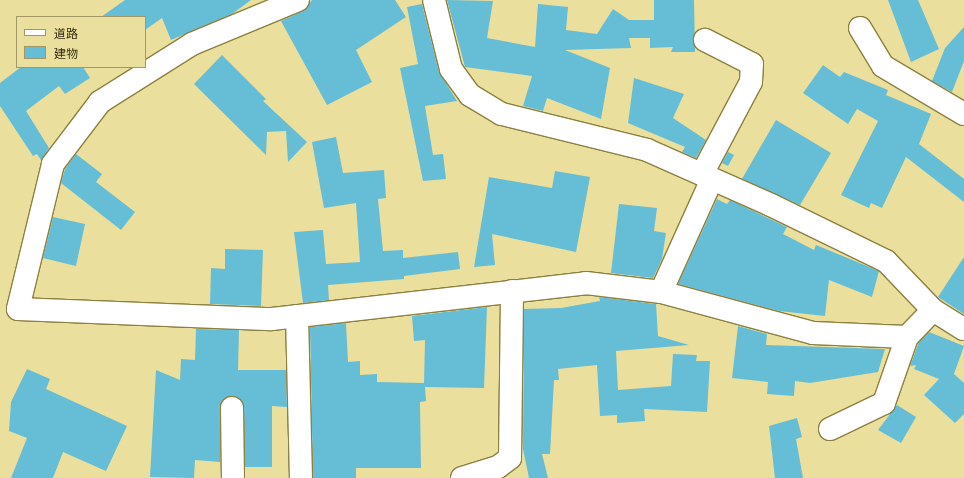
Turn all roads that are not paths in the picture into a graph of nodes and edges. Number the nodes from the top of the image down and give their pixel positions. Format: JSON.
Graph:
{"nodes":[{"id":1,"x":298,"y":0,"type":"edge"},
{"id":2,"x":434,"y":0,"type":"edge"},
{"id":3,"x":860,"y":28,"type":"dead end"},
{"id":4,"x":705,"y":40,"type":"dead end"},
{"id":5,"x":964,"y":114,"type":"edge"},
{"id":6,"x":707,"y":176,"type":"junction"},
{"id":7,"x":512,"y":292,"type":"junction"},
{"id":8,"x":661,"y":292,"type":"junction"},
{"id":9,"x":933,"y":310,"type":"junction"},
{"id":10,"x":297,"y":316,"type":"junction"},
{"id":11,"x":964,"y":329,"type":"edge"},
{"id":12,"x":907,"y":337,"type":"junction"},
{"id":13,"x":232,"y":408,"type":"dead end"},
{"id":14,"x":830,"y":429,"type":"dead end"},
{"id":15,"x":233,"y":478,"type":"edge"},
{"id":16,"x":301,"y":478,"type":"edge"},
{"id":17,"x":462,"y":478,"type":"edge"}],
"edges":[{"from":1,"to":10,"type":"street"},
{"from":2,"to":6,"type":"street"},
{"from":3,"to":5,"type":"street"},
{"from":4,"to":6,"type":"street"},
{"from":6,"to":8,"type":"street"},
{"from":6,"to":9,"type":"street"},
{"from":7,"to":8,"type":"street"},
{"from":7,"to":10,"type":"street"},
{"from":7,"to":17,"type":"street"},
{"from":8,"to":12,"type":"street"},
{"from":9,"to":11,"type":"street"},
{"from":9,"to":12,"type":"street"},
{"from":10,"to":16,"type":"street"},
{"from":12,"to":14,"type":"street"},
{"from":13,"to":15,"type":"street"}]}
